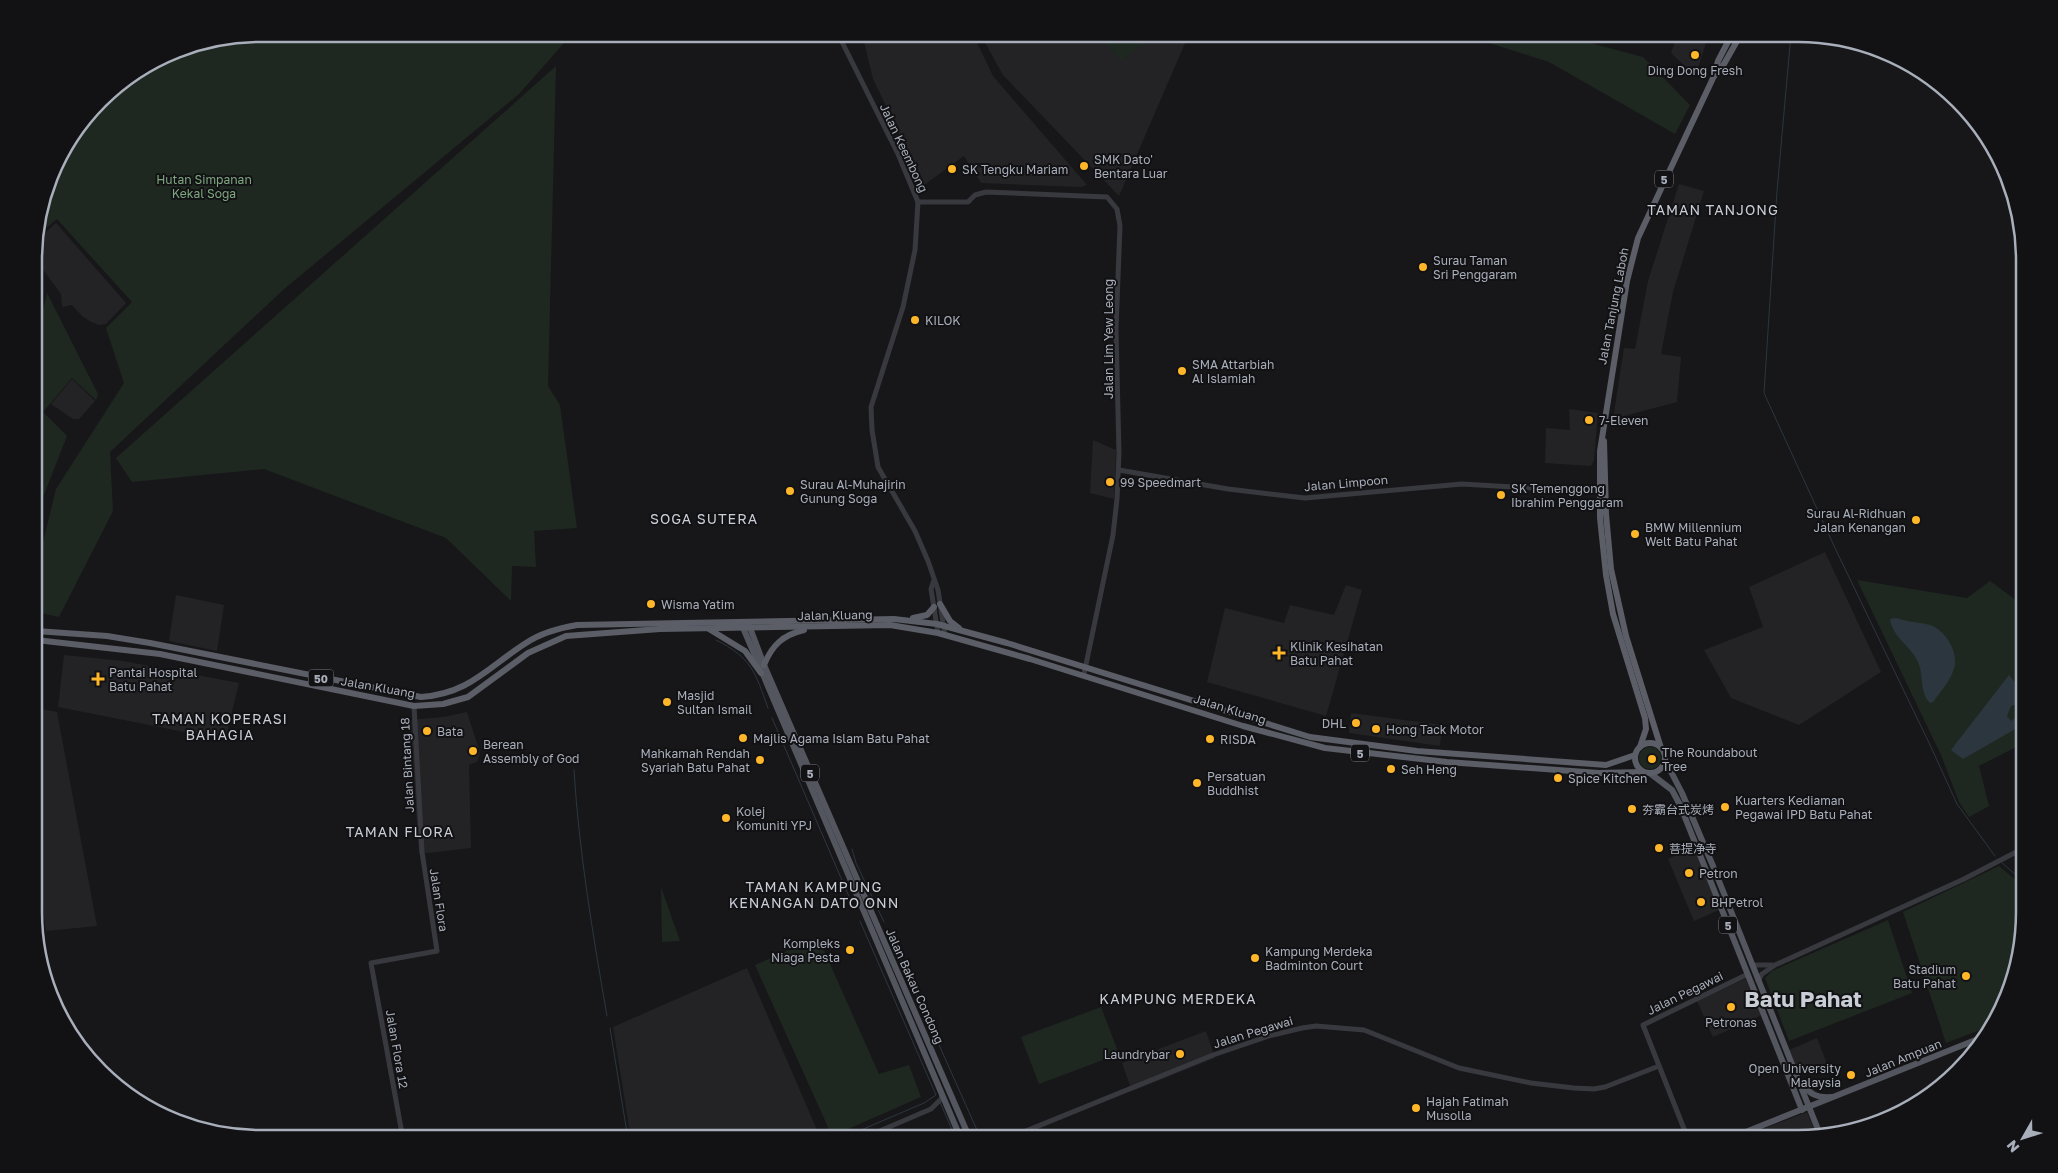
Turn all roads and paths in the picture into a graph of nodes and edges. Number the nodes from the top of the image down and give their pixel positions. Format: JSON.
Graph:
{"nodes":[{"id":1,"x":842,"y":42,"type":"edge"},
{"id":2,"x":1728,"y":42,"type":"edge"},
{"id":3,"x":1736,"y":42,"type":"edge"},
{"id":4,"x":1714,"y":76,"type":"junction"},
{"id":5,"x":918,"y":202,"type":"junction"},
{"id":6,"x":1119,"y":470,"type":"junction"},
{"id":7,"x":1602,"y":492,"type":"junction"},
{"id":8,"x":937,"y":606,"type":"junction"},
{"id":9,"x":894,"y":619,"type":"junction"},
{"id":10,"x":745,"y":624,"type":"junction"},
{"id":11,"x":940,"y":625,"type":"junction"},
{"id":12,"x":815,"y":627,"type":"junction"},
{"id":13,"x":708,"y":629,"type":"junction"},
{"id":14,"x":42,"y":631,"type":"edge"},
{"id":15,"x":967,"y":633,"type":"junction"},
{"id":16,"x":941,"y":634,"type":"junction"},
{"id":17,"x":42,"y":641,"type":"edge"},
{"id":18,"x":764,"y":665,"type":"junction"},
{"id":19,"x":1085,"y":671,"type":"junction"},
{"id":20,"x":761,"y":673,"type":"junction"},
{"id":21,"x":414,"y":706,"type":"junction"},
{"id":22,"x":1640,"y":746,"type":"junction"},
{"id":23,"x":1662,"y":748,"type":"junction"},
{"id":24,"x":1447,"y":753,"type":"junction"},
{"id":25,"x":1635,"y":755,"type":"junction"},
{"id":26,"x":1665,"y":760,"type":"junction"},
{"id":27,"x":1476,"y":764,"type":"junction"},
{"id":28,"x":1642,"y":772,"type":"junction"},
{"id":29,"x":1651,"y":774,"type":"junction"},
{"id":30,"x":422,"y":852,"type":"joint"},
{"id":31,"x":2016,"y":852,"type":"edge"},
{"id":32,"x":371,"y":963,"type":"joint"},
{"id":33,"x":1775,"y":964,"type":"junction"},
{"id":34,"x":1752,"y":965,"type":"junction"},
{"id":35,"x":1748,"y":974,"type":"junction"},
{"id":36,"x":1758,"y":981,"type":"junction"},
{"id":37,"x":1974,"y":1041,"type":"edge"},
{"id":38,"x":1660,"y":1066,"type":"junction"},
{"id":39,"x":1794,"y":1072,"type":"junction"},
{"id":40,"x":941,"y":1096,"type":"junction"},
{"id":41,"x":1836,"y":1096,"type":"junction"},
{"id":42,"x":1806,"y":1109,"type":"junction"},
{"id":43,"x":401,"y":1130,"type":"edge"},
{"id":44,"x":882,"y":1130,"type":"edge"},
{"id":45,"x":958,"y":1130,"type":"edge"},
{"id":46,"x":967,"y":1130,"type":"edge"},
{"id":47,"x":1028,"y":1130,"type":"edge"},
{"id":48,"x":1685,"y":1130,"type":"edge"},
{"id":49,"x":1751,"y":1130,"type":"edge"},
{"id":50,"x":1817,"y":1130,"type":"edge"}],
"edges":[{"from":1,"to":5,"type":"street","name":"Jalan Keembong"},
{"from":2,"to":4,"type":"highway","name":"Jalan Tanjung Laboh","number":"5"},
{"from":3,"to":4,"type":"highway","name":"Jalan Tanjung Laboh","number":"5"},
{"from":4,"to":7,"type":"highway","name":"Jalan Tanjung Laboh","number":"5"},
{"from":5,"to":6,"type":"street","name":"Jalan Lim Yew Leong"},
{"from":5,"to":8,"type":"street","name":"Jalan Keembong"},
{"from":6,"to":7,"type":"street","name":"Jalan Limpoon"},
{"from":6,"to":19,"type":"street","name":"Jalan Lim Yew Leong"},
{"from":7,"to":22,"type":"highway","name":"Jalan Tanjung Laboh","number":"5"},
{"from":7,"to":23,"type":"highway","name":"Jalan Tanjung Laboh","number":"5"},
{"from":8,"to":9,"type":"highway"},
{"from":8,"to":11,"type":"street"},
{"from":8,"to":15,"type":"highway"},
{"from":9,"to":10,"type":"highway","name":"Jalan Kluang","number":"5"},
{"from":9,"to":11,"type":"highway","name":"Jalan Kluang","number":"5"},
{"from":10,"to":12,"type":"highway","name":"Jalan Kluang","number":"5"},
{"from":10,"to":13,"type":"highway","name":"Jalan Kluang","number":"50"},
{"from":10,"to":14,"type":"highway","name":"Jalan Kluang","number":"50"},
{"from":10,"to":18,"type":"main road","name":"Jalan Bakau Condong","number":"5"},
{"from":10,"to":20,"type":"main road","name":"Jalan Bakau Condong","number":"5"},
{"from":11,"to":15,"type":"highway","name":"Jalan Kluang","number":"5"},
{"from":11,"to":16,"type":"street"},
{"from":12,"to":16,"type":"highway","name":"Jalan Kluang","number":"5"},
{"from":12,"to":18,"type":"highway"},
{"from":13,"to":20,"type":"highway"},
{"from":13,"to":21,"type":"highway","name":"Jalan Kluang","number":"50"},
{"from":15,"to":19,"type":"highway","name":"Jalan Kluang","number":"5"},
{"from":16,"to":19,"type":"highway","name":"Jalan Kluang","number":"5"},
{"from":17,"to":21,"type":"highway","name":"Jalan Kluang","number":"50"},
{"from":18,"to":46,"type":"main road","name":"Jalan Bakau Condong","number":"5"},
{"from":19,"to":24,"type":"highway","name":"Jalan Kluang","number":"5"},
{"from":19,"to":27,"type":"highway","name":"Jalan Kluang","number":"5"},
{"from":20,"to":40,"type":"main road","name":"Jalan Bakau Condong","number":"5"},
{"from":21,"to":30,"type":"street","name":"Jalan Bintang 18"},
{"from":22,"to":23,"type":"highway"},
{"from":22,"to":25,"type":"highway","number":"5"},
{"from":23,"to":26,"type":"highway","number":"5"},
{"from":24,"to":25,"type":"highway","name":"Jalan Kluang","number":"5"},
{"from":24,"to":27,"type":"highway"},
{"from":25,"to":28,"type":"highway"},
{"from":26,"to":29,"type":"highway"},
{"from":26,"to":34,"type":"main road","number":"5"},
{"from":27,"to":28,"type":"highway","name":"Jalan Kluang","number":"5"},
{"from":28,"to":29,"type":"highway","number":"5"},
{"from":29,"to":35,"type":"main road","number":"5"},
{"from":30,"to":32,"type":"street","name":"Jalan Flora"},
{"from":31,"to":33,"type":"street"},
{"from":32,"to":43,"type":"street","name":"Jalan Flora 12"},
{"from":33,"to":34,"type":"street"},
{"from":33,"to":36,"type":"street"},
{"from":34,"to":36,"type":"main road","number":"5"},
{"from":35,"to":38,"type":"street","name":"Jalan Pegawai"},
{"from":35,"to":42,"type":"main road","number":"5"},
{"from":36,"to":39,"type":"main road","number":"5"},
{"from":37,"to":41,"type":"main road","name":"Jalan Ampuan"},
{"from":38,"to":47,"type":"street","name":"Jalan Pegawai"},
{"from":38,"to":48,"type":"street","name":"Jalan Pegawai"},
{"from":39,"to":41,"type":"main road"},
{"from":39,"to":42,"type":"main road","number":"5"},
{"from":40,"to":44,"type":"street"},
{"from":40,"to":45,"type":"main road","name":"Jalan Bakau Condong","number":"5"},
{"from":41,"to":42,"type":"main road","name":"Jalan Ampuan"},
{"from":42,"to":49,"type":"main road","name":"Jalan Ampuan"},
{"from":42,"to":50,"type":"main road"}]}
